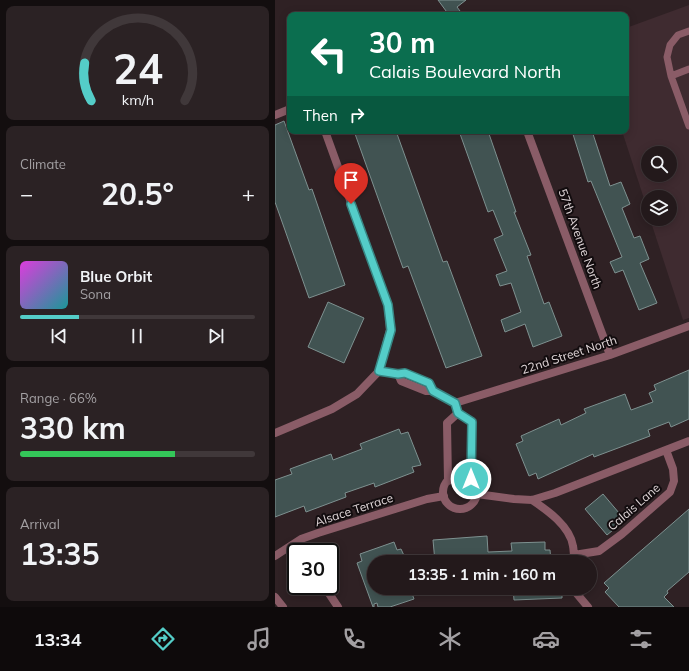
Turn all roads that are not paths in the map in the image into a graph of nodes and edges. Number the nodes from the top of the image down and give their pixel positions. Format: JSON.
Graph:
{"nodes":[{"id":1,"x":689,"y":31,"type":"edge"},
{"id":2,"x":689,"y":69,"type":"edge"},
{"id":3,"x":671,"y":76,"type":"junction"},
{"id":4,"x":287,"y":110,"type":"edge"},
{"id":5,"x":687,"y":114,"type":"edge"},
{"id":6,"x":275,"y":115,"type":"edge"},
{"id":7,"x":689,"y":126,"type":"edge"},
{"id":8,"x":326,"y":134,"type":"edge"},
{"id":9,"x":528,"y":134,"type":"edge"},
{"id":10,"x":689,"y":326,"type":"edge"},
{"id":11,"x":610,"y":355,"type":"junction"},
{"id":12,"x":379,"y":371,"type":"junction"},
{"id":13,"x":455,"y":403,"type":"junction"},
{"id":14,"x":458,"y":413,"type":"junction"},
{"id":15,"x":275,"y":433,"type":"edge"},
{"id":16,"x":689,"y":441,"type":"edge"},
{"id":17,"x":667,"y":450,"type":"junction"},
{"id":18,"x":471,"y":479,"type":"junction"},
{"id":19,"x":448,"y":481,"type":"junction"},
{"id":20,"x":477,"y":494,"type":"junction"},
{"id":21,"x":444,"y":496,"type":"junction"},
{"id":22,"x":532,"y":500,"type":"junction"},
{"id":23,"x":295,"y":543,"type":"edge"},
{"id":24,"x":287,"y":548,"type":"edge"},
{"id":25,"x":574,"y":555,"type":"edge"},
{"id":26,"x":585,"y":555,"type":"edge"},
{"id":27,"x":275,"y":556,"type":"edge"},
{"id":28,"x":329,"y":595,"type":"edge"},
{"id":29,"x":579,"y":595,"type":"edge"},
{"id":30,"x":275,"y":597,"type":"edge"},
{"id":31,"x":283,"y":607,"type":"edge"},
{"id":32,"x":338,"y":607,"type":"edge"},
{"id":33,"x":588,"y":607,"type":"edge"}],
"edges":[{"from":1,"to":3,"type":"lane"},
{"from":2,"to":3,"type":"lane"},
{"from":3,"to":5,"type":"lane"},
{"from":4,"to":6,"type":"street"},
{"from":5,"to":7,"type":"lane"},
{"from":8,"to":12,"type":"street"},
{"from":9,"to":11,"type":"street","name":"57th Avenue North"},
{"from":10,"to":11,"type":"street","name":"22nd Street North"},
{"from":11,"to":13,"type":"street","name":"22nd Street North"},
{"from":12,"to":13,"type":"street"},
{"from":12,"to":15,"type":"street"},
{"from":13,"to":14,"type":"street"},
{"from":14,"to":18,"type":"street"},
{"from":14,"to":19,"type":"street"},
{"from":16,"to":17,"type":"street","name":"Calais Lane"},
{"from":17,"to":22,"type":"street","name":"Calais Lane"},
{"from":17,"to":26,"type":"street","name":"Calais Lane"},
{"from":18,"to":19,"type":"street"},
{"from":18,"to":20,"type":"street"},
{"from":19,"to":21,"type":"street"},
{"from":20,"to":21,"type":"street"},
{"from":20,"to":22,"type":"street","name":"Calais Lane"},
{"from":21,"to":23,"type":"street","name":"Alsace Terrace"},
{"from":22,"to":25,"type":"street","name":"Calais Lane"},
{"from":24,"to":27,"type":"street","name":"Alsace Terrace"},
{"from":28,"to":32,"type":"street"},
{"from":29,"to":33,"type":"street"},
{"from":30,"to":31,"type":"street"}]}
